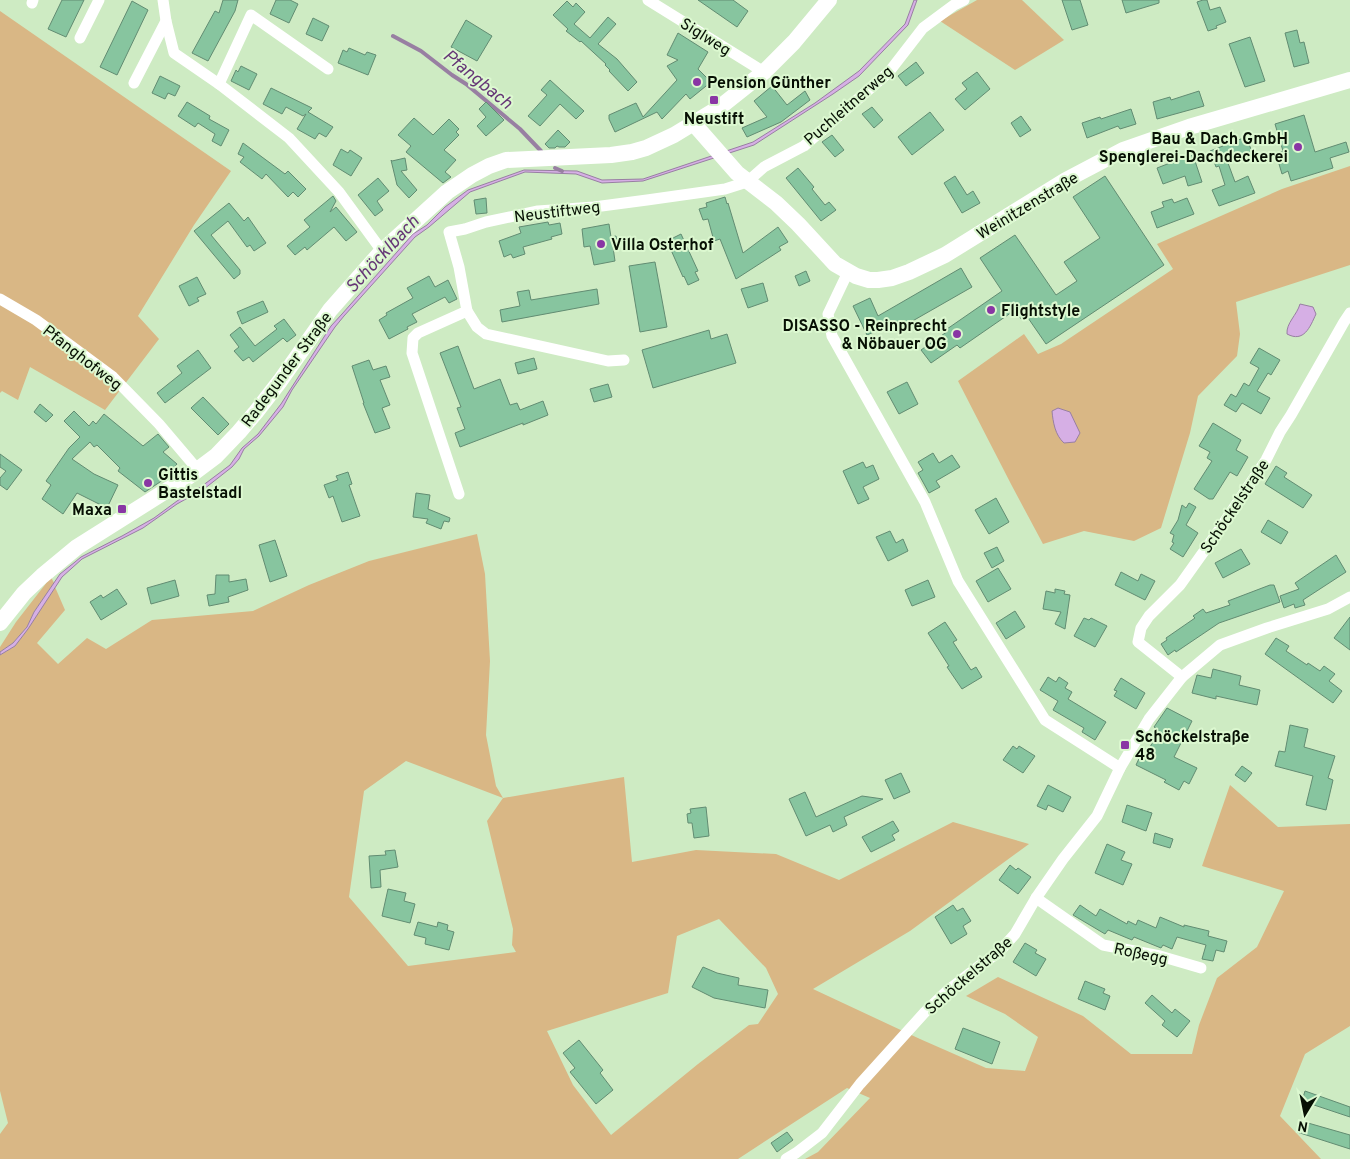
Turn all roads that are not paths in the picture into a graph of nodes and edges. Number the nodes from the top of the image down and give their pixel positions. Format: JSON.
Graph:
{"nodes":[{"id":1,"x":99,"y":0,"type":"edge"},
{"id":2,"x":163,"y":0,"type":"edge"},
{"id":3,"x":648,"y":0,"type":"edge"},
{"id":4,"x":829,"y":0,"type":"edge"},
{"id":5,"x":942,"y":0,"type":"edge"},
{"id":6,"x":964,"y":0,"type":"edge"},
{"id":7,"x":939,"y":16,"type":"junction"},
{"id":8,"x":166,"y":21,"type":"junction"},
{"id":9,"x":80,"y":38,"type":"dead end"},
{"id":10,"x":328,"y":68,"type":"dead end"},
{"id":11,"x":764,"y":72,"type":"junction"},
{"id":12,"x":1350,"y":80,"type":"edge"},
{"id":13,"x":134,"y":83,"type":"dead end"},
{"id":14,"x":219,"y":84,"type":"junction"},
{"id":15,"x":694,"y":124,"type":"junction"},
{"id":16,"x":747,"y":182,"type":"junction"},
{"id":17,"x":382,"y":251,"type":"junction"},
{"id":18,"x":848,"y":272,"type":"junction"},
{"id":19,"x":0,"y":299,"type":"edge"},
{"id":20,"x":467,"y":311,"type":"junction"},
{"id":21,"x":1350,"y":313,"type":"edge"},
{"id":22,"x":624,"y":360,"type":"dead end"},
{"id":23,"x":198,"y":470,"type":"junction"},
{"id":24,"x":459,"y":494,"type":"dead end"},
{"id":25,"x":1350,"y":598,"type":"edge"},
{"id":26,"x":0,"y":624,"type":"edge"},
{"id":27,"x":1182,"y":677,"type":"junction"},
{"id":28,"x":1120,"y":768,"type":"junction"},
{"id":29,"x":1036,"y":898,"type":"junction"},
{"id":30,"x":1200,"y":968,"type":"dead end"},
{"id":31,"x":786,"y":1159,"type":"edge"}],
"edges":[{"from":1,"to":9,"type":"street"},
{"from":2,"to":8,"type":"street"},
{"from":3,"to":11,"type":"street","name":"Siglweg"},
{"from":4,"to":11,"type":"main road","name":"Radegunder Straße"},
{"from":5,"to":7,"type":"street"},
{"from":6,"to":7,"type":"street","name":"Puchleitnerweg"},
{"from":7,"to":16,"type":"street","name":"Puchleitnerweg"},
{"from":8,"to":13,"type":"street"},
{"from":8,"to":14,"type":"street"},
{"from":10,"to":14,"type":"street"},
{"from":11,"to":15,"type":"main road","name":"Radegunder Straße"},
{"from":12,"to":18,"type":"main road","name":"Weinitzenstraße"},
{"from":14,"to":17,"type":"street"},
{"from":15,"to":16,"type":"main road","name":"Weinitzenstraße"},
{"from":15,"to":17,"type":"main road","name":"Radegunder Straße"},
{"from":16,"to":18,"type":"main road","name":"Weinitzenstraße"},
{"from":16,"to":20,"type":"street","name":"Neustiftweg"},
{"from":17,"to":23,"type":"main road","name":"Radegunder Straße"},
{"from":18,"to":28,"type":"street"},
{"from":19,"to":23,"type":"street","name":"Pfanghofweg"},
{"from":20,"to":22,"type":"street","name":"Neustiftweg"},
{"from":20,"to":24,"type":"street"},
{"from":21,"to":27,"type":"street","name":"Schöckelstraße"},
{"from":23,"to":26,"type":"main road","name":"Radegunder Straße"},
{"from":25,"to":27,"type":"street","name":"Schöckelstraße"},
{"from":27,"to":28,"type":"street","name":"Schöckelstraße"},
{"from":28,"to":29,"type":"street","name":"Schöckelstraße"},
{"from":29,"to":30,"type":"street","name":"Roßegg"},
{"from":29,"to":31,"type":"street","name":"Schöckelstraße"}]}
